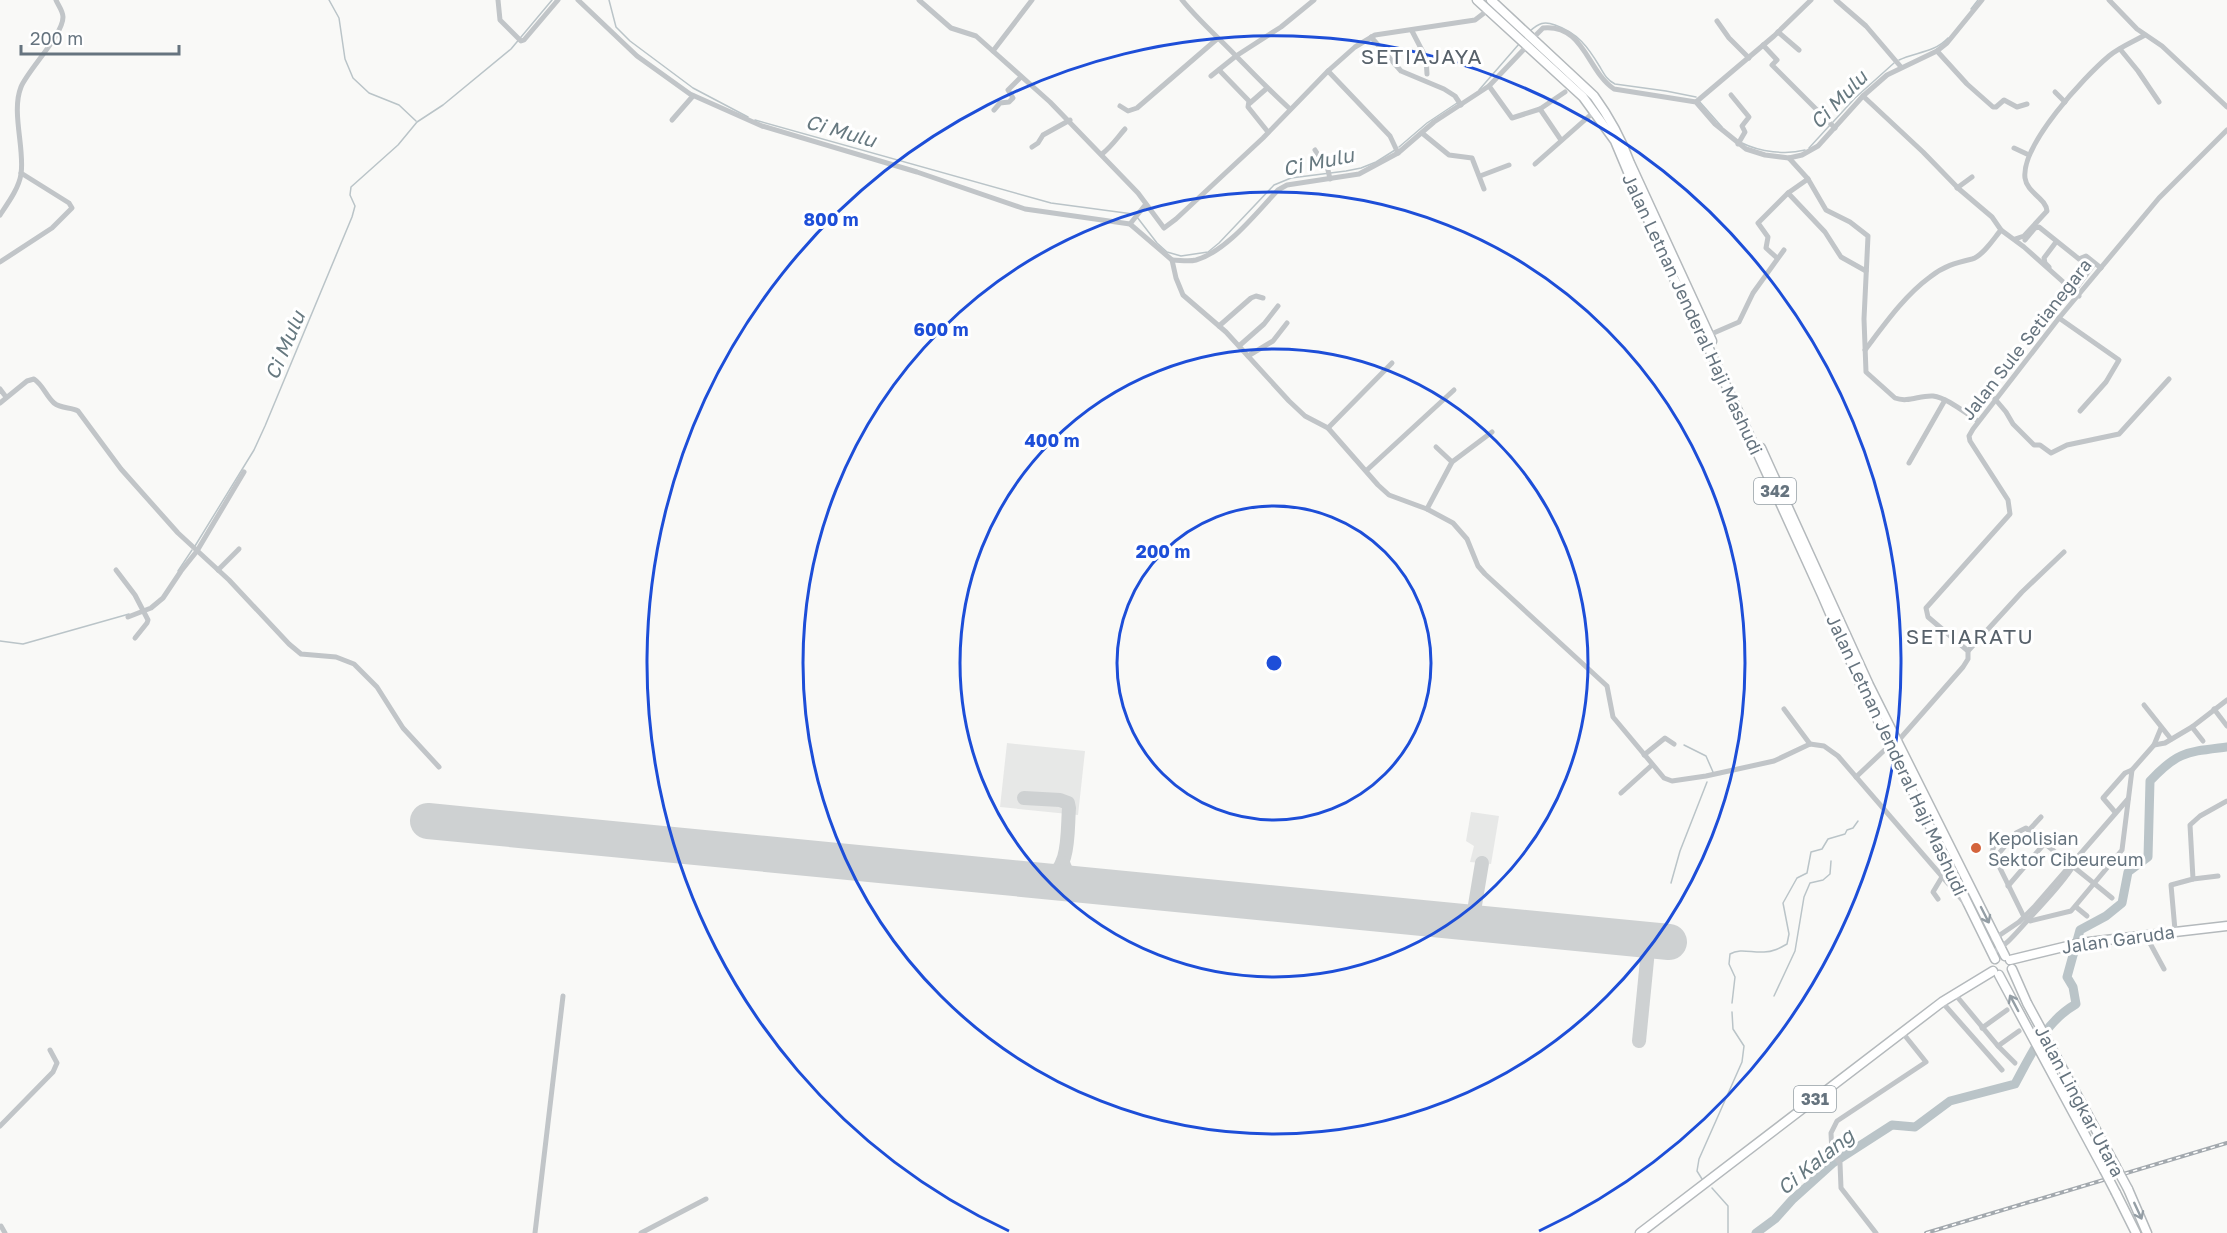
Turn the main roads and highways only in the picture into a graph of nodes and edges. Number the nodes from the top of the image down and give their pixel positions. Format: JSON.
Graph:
{"nodes":[{"id":1,"x":1477,"y":0,"type":"edge"},
{"id":2,"x":1491,"y":0,"type":"edge"},
{"id":3,"x":1522,"y":34,"type":"junction"},
{"id":4,"x":1554,"y":63,"type":"junction"},
{"id":5,"x":1700,"y":321,"type":"junction"},
{"id":6,"x":1865,"y":686,"type":"junction"},
{"id":7,"x":1921,"y":798,"type":"junction"},
{"id":8,"x":2227,"y":926,"type":"edge"},
{"id":9,"x":1993,"y":956,"type":"junction"},
{"id":10,"x":2007,"y":958,"type":"junction"},
{"id":11,"x":1996,"y":973,"type":"junction"},
{"id":12,"x":2069,"y":1083,"type":"junction"},
{"id":13,"x":2059,"y":1088,"type":"junction"},
{"id":14,"x":1640,"y":1233,"type":"edge"},
{"id":15,"x":2136,"y":1233,"type":"edge"},
{"id":16,"x":2147,"y":1233,"type":"edge"}],
"edges":[{"from":1,"to":3,"type":"main road","name":"Jalan Letnan Jenderal Haji Mashudi","number":"342"},
{"from":2,"to":3,"type":"main road","name":"Jalan Letnan Jenderal Haji Mashudi","number":"342"},
{"from":3,"to":4,"type":"main road","name":"Jalan Letnan Jenderal Haji Mashudi","number":"342"},
{"from":4,"to":5,"type":"main road","name":"Jalan Letnan Jenderal Haji Mashudi","number":"342"},
{"from":4,"to":5,"type":"main road","name":"Jalan Letnan Jenderal Haji Mashudi","number":"342"},
{"from":5,"to":6,"type":"main road","name":"Jalan Letnan Jenderal Haji Mashudi","number":"342"},
{"from":5,"to":6,"type":"main road","name":"Jalan Letnan Jenderal Haji Mashudi","number":"342"},
{"from":6,"to":7,"type":"main road","name":"Jalan Letnan Jenderal Haji Mashudi","number":"342"},
{"from":7,"to":9,"type":"main road","name":"Jalan Letnan Jenderal Haji Mashudi","number":"342"},
{"from":7,"to":10,"type":"main road","name":"Jalan Letnan Jenderal Haji Mashudi","number":"342","one_way":true},
{"from":8,"to":10,"type":"main road","name":"Jalan Garuda"},
{"from":9,"to":10,"type":"main road"},
{"from":9,"to":11,"type":"main road"},
{"from":10,"to":11,"type":"main road"},
{"from":10,"to":12,"type":"main road","name":"Jalan Lingkar Utara"},
{"from":13,"to":11,"type":"main road","name":"Jalan Lingkar Utara","one_way":true},
{"from":11,"to":14,"type":"main road","number":"331"},
{"from":12,"to":13,"type":"main road"},
{"from":12,"to":16,"type":"main road","name":"Jalan Lingkar Utara","one_way":true,"bridge":true},
{"from":13,"to":15,"type":"main road","name":"Jalan Lingkar Utara","bridge":true}]}
